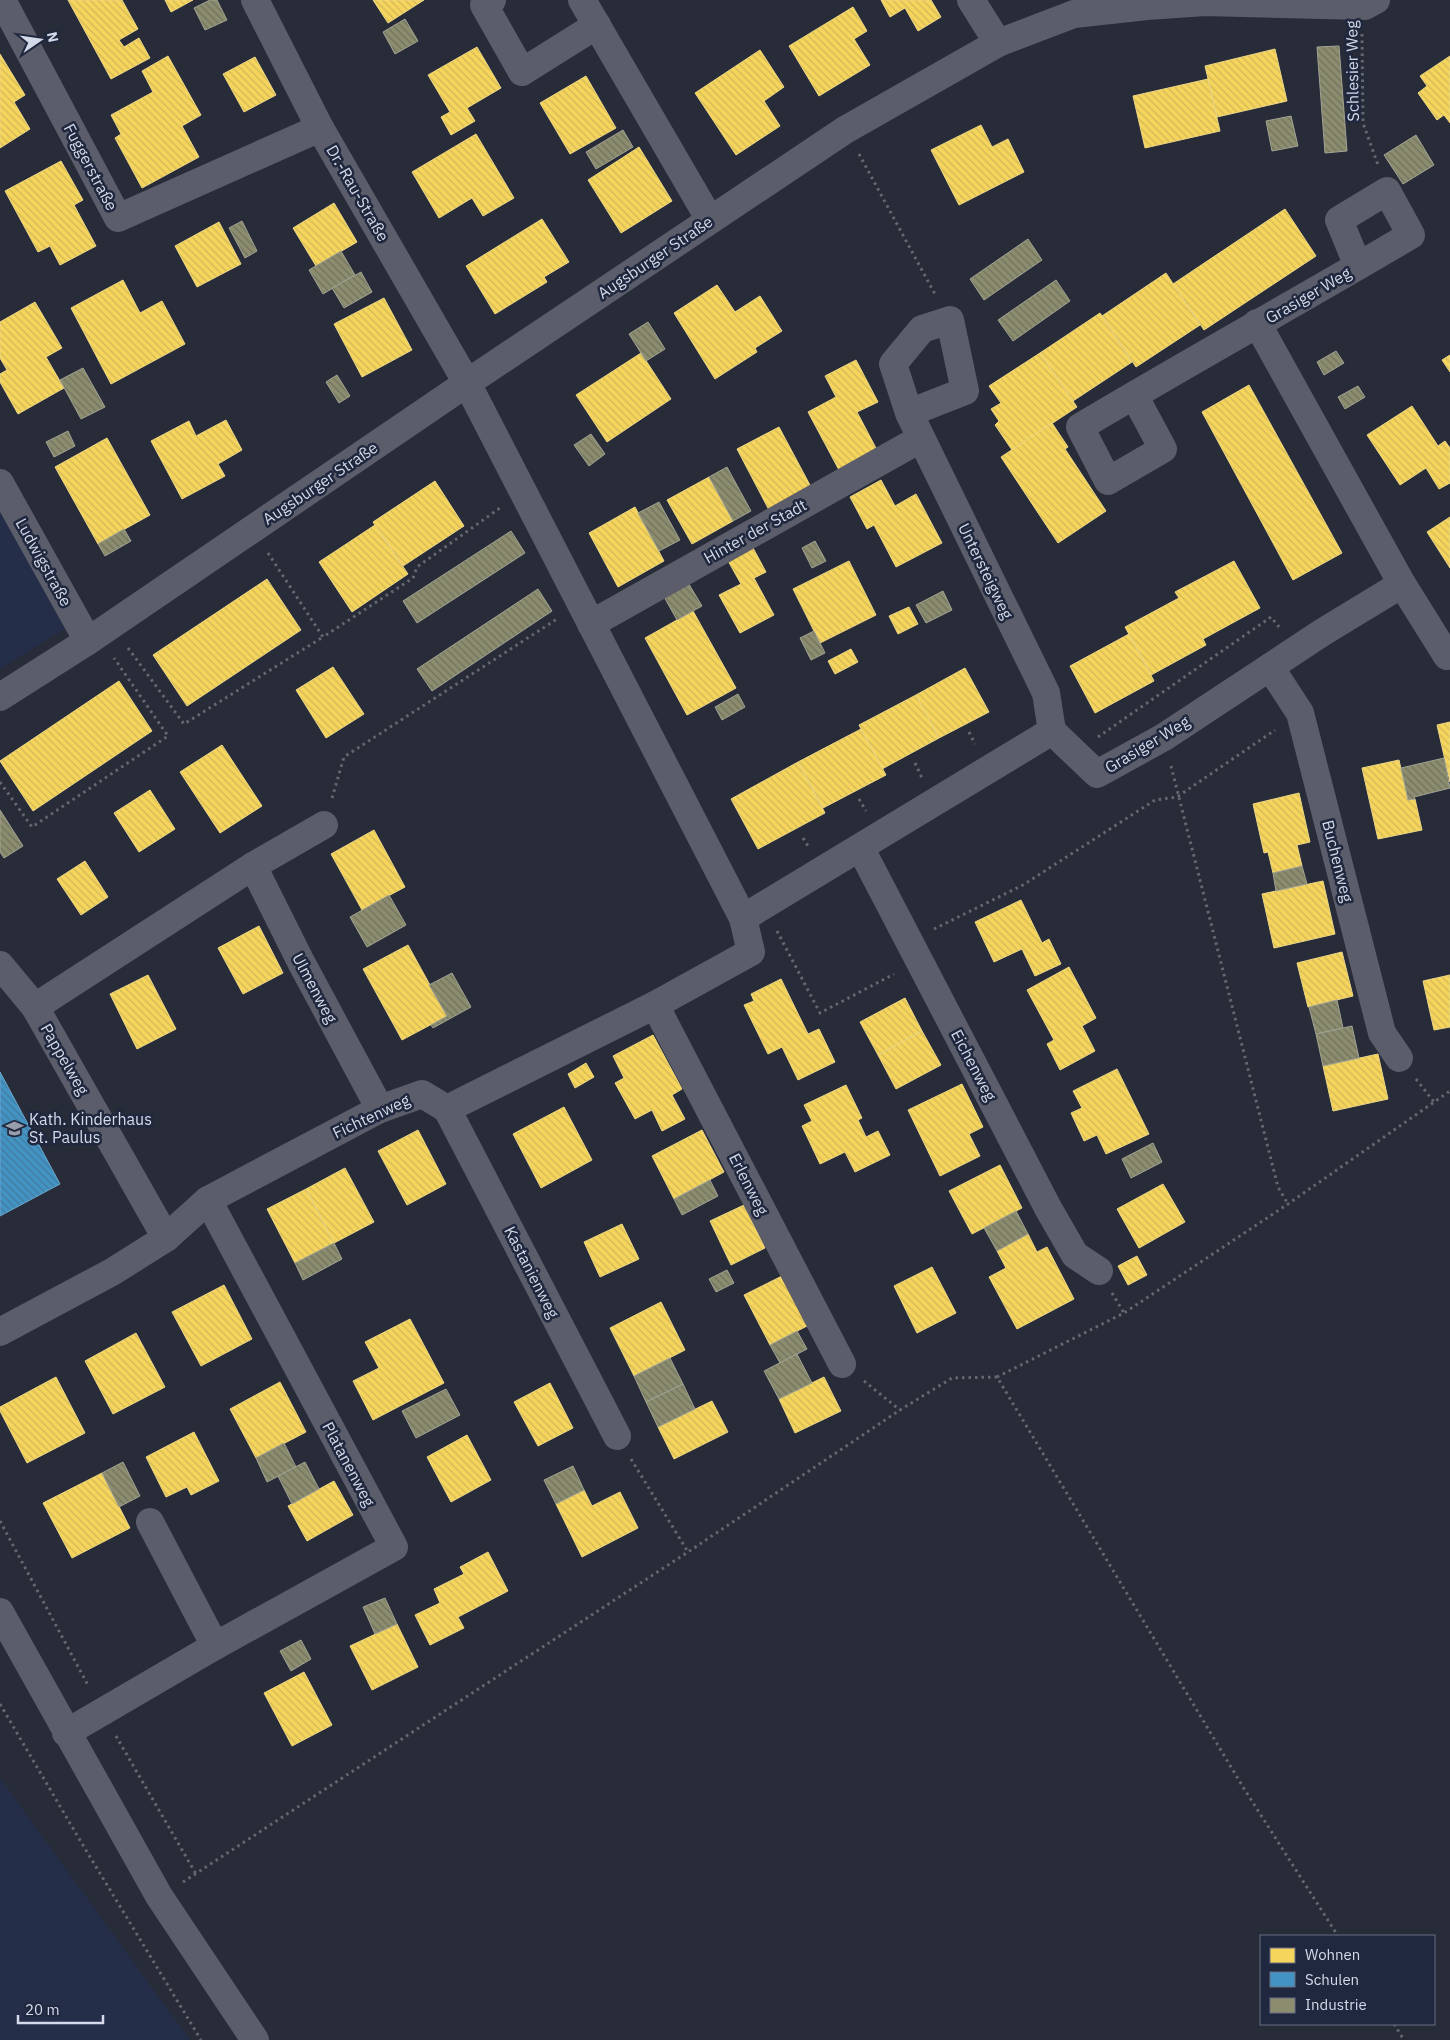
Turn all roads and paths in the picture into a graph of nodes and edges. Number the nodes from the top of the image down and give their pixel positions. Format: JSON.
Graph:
{"nodes":[{"id":1,"x":2,"y":0,"type":"edge"},
{"id":2,"x":255,"y":0,"type":"edge"},
{"id":3,"x":492,"y":0,"type":"edge"},
{"id":4,"x":582,"y":0,"type":"edge"},
{"id":5,"x":971,"y":0,"type":"edge"},
{"id":6,"x":1326,"y":3,"type":"edge"},
{"id":7,"x":1370,"y":3,"type":"edge"},
{"id":8,"x":1083,"y":7,"type":"edge"},
{"id":9,"x":597,"y":25,"type":"junction"},
{"id":10,"x":998,"y":43,"type":"junction"},
{"id":11,"x":320,"y":128,"type":"junction"},
{"id":12,"x":845,"y":130,"type":"junction"},
{"id":13,"x":1388,"y":192,"type":"junction"},
{"id":14,"x":710,"y":220,"type":"junction"},
{"id":15,"x":1358,"y":266,"type":"junction"},
{"id":16,"x":950,"y":320,"type":"junction"},
{"id":17,"x":1257,"y":323,"type":"junction"},
{"id":18,"x":467,"y":383,"type":"junction"},
{"id":19,"x":1134,"y":395,"type":"dead end"},
{"id":20,"x":909,"y":414,"type":"junction"},
{"id":21,"x":920,"y":439,"type":"junction"},
{"id":22,"x":0,"y":483,"type":"edge"},
{"id":23,"x":523,"y":492,"type":"junction"},
{"id":24,"x":252,"y":529,"type":"junction"},
{"id":25,"x":1402,"y":584,"type":"junction"},
{"id":26,"x":585,"y":614,"type":"junction"},
{"id":27,"x":99,"y":634,"type":"junction"},
{"id":28,"x":323,"y":637,"type":"junction"},
{"id":29,"x":1295,"y":651,"type":"junction"},
{"id":30,"x":1450,"y":654,"type":"edge"},
{"id":31,"x":1270,"y":667,"type":"junction"},
{"id":32,"x":0,"y":697,"type":"edge"},
{"id":33,"x":1300,"y":713,"type":"junction"},
{"id":34,"x":1052,"y":731,"type":"junction"},
{"id":35,"x":1164,"y":737,"type":"junction"},
{"id":36,"x":1075,"y":753,"type":"junction"},
{"id":37,"x":0,"y":782,"type":"edge"},
{"id":38,"x":1177,"y":797,"type":"junction"},
{"id":39,"x":324,"y":825,"type":"joint"},
{"id":40,"x":860,"y":849,"type":"junction"},
{"id":41,"x":254,"y":866,"type":"junction"},
{"id":42,"x":754,"y":912,"type":"junction"},
{"id":43,"x":914,"y":951,"type":"junction"},
{"id":44,"x":0,"y":965,"type":"edge"},
{"id":45,"x":655,"y":1005,"type":"junction"},
{"id":46,"x":35,"y":1008,"type":"junction"},
{"id":47,"x":1399,"y":1058,"type":"dead end"},
{"id":48,"x":1450,"y":1091,"type":"edge"},
{"id":49,"x":380,"y":1109,"type":"junction"},
{"id":50,"x":447,"y":1109,"type":"junction"},
{"id":51,"x":208,"y":1200,"type":"junction"},
{"id":52,"x":1288,"y":1204,"type":"junction"},
{"id":53,"x":166,"y":1238,"type":"junction"},
{"id":54,"x":1100,"y":1271,"type":"dead end"},
{"id":55,"x":0,"y":1332,"type":"edge"},
{"id":56,"x":842,"y":1364,"type":"joint"},
{"id":57,"x":997,"y":1377,"type":"junction"},
{"id":58,"x":900,"y":1410,"type":"junction"},
{"id":59,"x":617,"y":1436,"type":"joint"},
{"id":60,"x":150,"y":1522,"type":"dead end"},
{"id":61,"x":688,"y":1552,"type":"junction"},
{"id":62,"x":0,"y":1612,"type":"edge"},
{"id":63,"x":215,"y":1646,"type":"junction"},
{"id":64,"x":0,"y":1704,"type":"edge"},
{"id":65,"x":66,"y":1732,"type":"junction"},
{"id":66,"x":196,"y":1874,"type":"dead end"},
{"id":67,"x":1337,"y":1935,"type":"edge"},
{"id":68,"x":1395,"y":2025,"type":"edge"},
{"id":69,"x":201,"y":2040,"type":"edge"},
{"id":70,"x":255,"y":2040,"type":"edge"},
{"id":71,"x":1404,"y":2040,"type":"edge"}],
"edges":[{"from":1,"to":11,"type":"street","name":"Fuggerstraße"},
{"from":2,"to":11,"type":"street","name":"Dr.-Rau-Straße"},
{"from":3,"to":9,"type":"street"},
{"from":4,"to":9,"type":"street"},
{"from":5,"to":10,"type":"street"},
{"from":6,"to":7,"type":"street","name":"Augsburger Straße"},
{"from":6,"to":8,"type":"street","name":"Augsburger Straße"},
{"from":7,"to":13,"type":"path","name":"Schlesier Weg"},
{"from":8,"to":10,"type":"street","name":"Augsburger Straße"},
{"from":9,"to":14,"type":"street"},
{"from":10,"to":12,"type":"street","name":"Augsburger Straße"},
{"from":11,"to":18,"type":"street","name":"Dr.-Rau-Straße"},
{"from":12,"to":14,"type":"street","name":"Augsburger Straße"},
{"from":12,"to":16,"type":"path"},
{"from":13,"to":15,"type":"street","name":"Grasiger Weg"},
{"from":13,"to":15,"type":"street","name":"Grasiger Weg"},
{"from":14,"to":18,"type":"street","name":"Augsburger Straße"},
{"from":15,"to":17,"type":"street","name":"Grasiger Weg"},
{"from":16,"to":20,"type":"street","name":"Untersteigweg"},
{"from":16,"to":20,"type":"street"},
{"from":17,"to":19,"type":"street","name":"Grasiger Weg"},
{"from":17,"to":25,"type":"street","name":"Grasiger Weg"},
{"from":18,"to":23,"type":"street"},
{"from":18,"to":24,"type":"street","name":"Augsburger Straße"},
{"from":20,"to":21,"type":"street","name":"Untersteigweg"},
{"from":21,"to":26,"type":"street","name":"Hinter der Stadt"},
{"from":21,"to":34,"type":"street","name":"Untersteigweg"},
{"from":22,"to":27,"type":"street","name":"Ludwigstraße"},
{"from":23,"to":26,"type":"street"},
{"from":23,"to":28,"type":"path"},
{"from":24,"to":27,"type":"street","name":"Augsburger Straße"},
{"from":24,"to":28,"type":"path"},
{"from":25,"to":29,"type":"street","name":"Grasiger Weg"},
{"from":25,"to":30,"type":"street","name":"Grasiger Weg"},
{"from":26,"to":39,"type":"path"},
{"from":26,"to":42,"type":"street"},
{"from":27,"to":28,"type":"path"},
{"from":27,"to":32,"type":"street","name":"Augsburger Straße"},
{"from":27,"to":37,"type":"path"},
{"from":29,"to":31,"type":"street","name":"Grasiger Weg"},
{"from":29,"to":36,"type":"path"},
{"from":31,"to":33,"type":"street","name":"Buchenweg"},
{"from":31,"to":35,"type":"street","name":"Grasiger Weg"},
{"from":33,"to":38,"type":"path"},
{"from":33,"to":47,"type":"street","name":"Buchenweg"},
{"from":34,"to":36,"type":"street","name":"Grasiger Weg"},
{"from":34,"to":40,"type":"street"},
{"from":35,"to":36,"type":"street","name":"Grasiger Weg"},
{"from":35,"to":38,"type":"path"},
{"from":38,"to":43,"type":"path"},
{"from":38,"to":52,"type":"path"},
{"from":39,"to":41,"type":"street"},
{"from":40,"to":42,"type":"street"},
{"from":40,"to":43,"type":"street","name":"Eichenweg"},
{"from":41,"to":46,"type":"street"},
{"from":41,"to":49,"type":"street","name":"Ulmenweg"},
{"from":42,"to":43,"type":"path"},
{"from":42,"to":45,"type":"street"},
{"from":43,"to":54,"type":"street","name":"Eichenweg"},
{"from":44,"to":46,"type":"street","name":"Pappelweg"},
{"from":45,"to":50,"type":"street"},
{"from":45,"to":56,"type":"street","name":"Erlenweg"},
{"from":46,"to":53,"type":"street","name":"Pappelweg"},
{"from":48,"to":52,"type":"path"},
{"from":49,"to":50,"type":"street","name":"Fichtenweg"},
{"from":49,"to":51,"type":"street","name":"Fichtenweg"},
{"from":50,"to":59,"type":"street","name":"Kastanienweg"},
{"from":51,"to":53,"type":"street","name":"Fichtenweg"},
{"from":51,"to":63,"type":"street","name":"Platanenweg"},
{"from":52,"to":57,"type":"path"},
{"from":53,"to":55,"type":"street","name":"Fichtenweg"},
{"from":56,"to":58,"type":"path"},
{"from":57,"to":58,"type":"path"},
{"from":57,"to":67,"type":"path"},
{"from":58,"to":61,"type":"path"},
{"from":59,"to":61,"type":"path"},
{"from":60,"to":63,"type":"street"},
{"from":61,"to":66,"type":"path"},
{"from":62,"to":65,"type":"street"},
{"from":63,"to":65,"type":"street","name":"Platanenweg"},
{"from":64,"to":69,"type":"path"},
{"from":65,"to":70,"type":"street"},
{"from":68,"to":71,"type":"path"}]}
